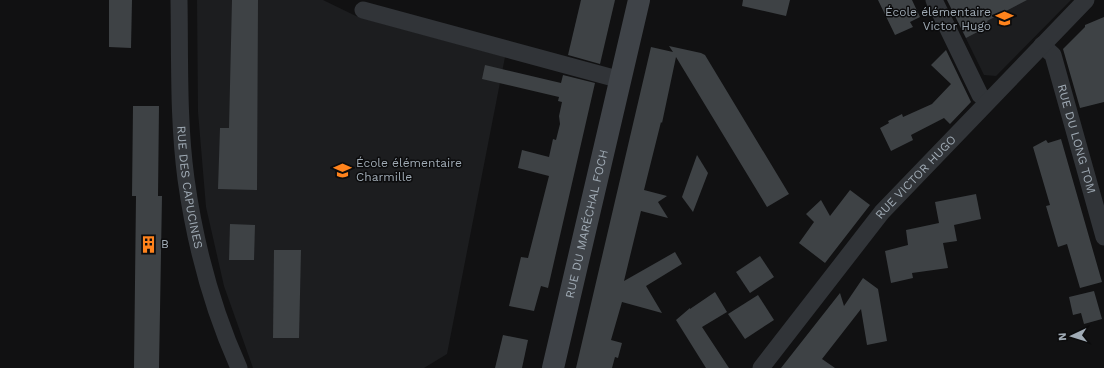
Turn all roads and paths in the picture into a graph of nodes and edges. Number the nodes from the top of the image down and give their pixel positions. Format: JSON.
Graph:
{"nodes":[{"id":1,"x":180,"y":0,"type":"edge"},
{"id":2,"x":639,"y":0,"type":"edge"},
{"id":3,"x":934,"y":0,"type":"edge"},
{"id":4,"x":1086,"y":0,"type":"edge"},
{"id":5,"x":363,"y":10,"type":"dead end"},
{"id":6,"x":1042,"y":45,"type":"junction"},
{"id":7,"x":621,"y":80,"type":"junction"},
{"id":8,"x":988,"y":102,"type":"junction"},
{"id":9,"x":1104,"y":237,"type":"edge"},
{"id":10,"x":239,"y":368,"type":"edge"},
{"id":11,"x":553,"y":368,"type":"edge"},
{"id":12,"x":761,"y":368,"type":"edge"}],
"edges":[{"from":1,"to":10,"type":"street","name":"RUE DES CAPUCINES"},
{"from":2,"to":7,"type":"main road","name":"RUE DU MARÉCHAL FOCH"},
{"from":3,"to":8,"type":"street"},
{"from":4,"to":6,"type":"street","name":"RUE VICTOR HUGO"},
{"from":5,"to":7,"type":"street"},
{"from":6,"to":8,"type":"street","name":"RUE VICTOR HUGO"},
{"from":6,"to":9,"type":"street","name":"RUE DU LONG TOM"},
{"from":7,"to":11,"type":"main road","name":"RUE DU MARÉCHAL FOCH"},
{"from":8,"to":12,"type":"street","name":"RUE VICTOR HUGO"}]}
